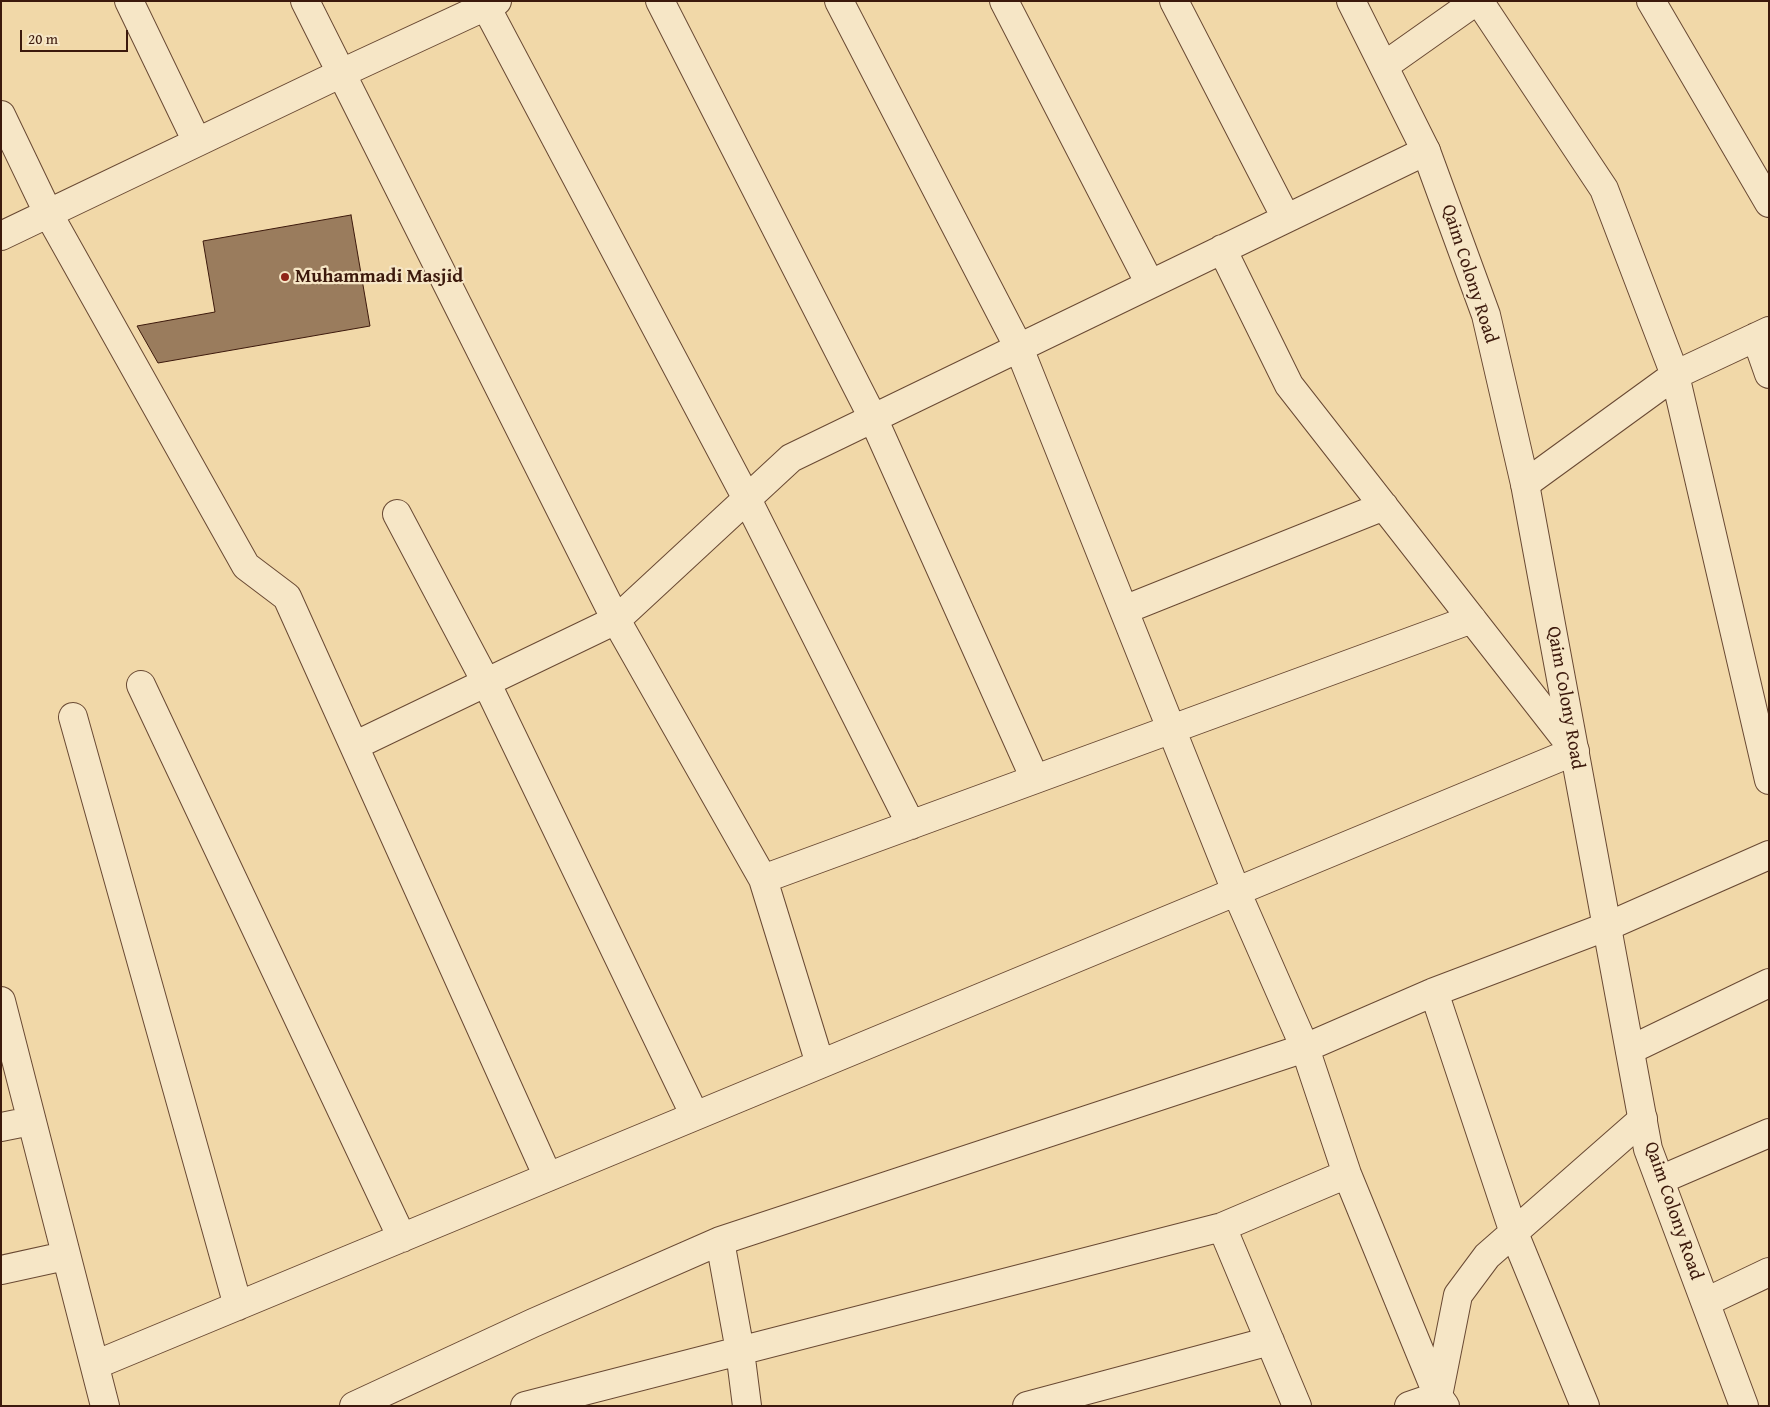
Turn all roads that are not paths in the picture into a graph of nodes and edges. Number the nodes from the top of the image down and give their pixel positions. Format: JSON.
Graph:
{"nodes":[{"id":1,"x":129,"y":1,"type":"edge"},
{"id":2,"x":305,"y":1,"type":"edge"},
{"id":3,"x":660,"y":1,"type":"edge"},
{"id":4,"x":838,"y":1,"type":"edge"},
{"id":5,"x":1004,"y":1,"type":"edge"},
{"id":6,"x":1174,"y":1,"type":"edge"},
{"id":7,"x":1351,"y":1,"type":"edge"},
{"id":8,"x":1478,"y":1,"type":"edge"},
{"id":9,"x":1651,"y":1,"type":"edge"},
{"id":10,"x":489,"y":3,"type":"edge"},
{"id":11,"x":1384,"y":66,"type":"junction"},
{"id":12,"x":341,"y":73,"type":"junction"},
{"id":13,"x":1,"y":115,"type":"edge"},
{"id":14,"x":197,"y":142,"type":"junction"},
{"id":15,"x":1426,"y":151,"type":"junction"},
{"id":16,"x":1769,"y":203,"type":"edge"},
{"id":17,"x":48,"y":213,"type":"junction"},
{"id":18,"x":1286,"y":218,"type":"junction"},
{"id":19,"x":1,"y":236,"type":"edge"},
{"id":20,"x":1222,"y":249,"type":"junction"},
{"id":21,"x":1150,"y":284,"type":"junction"},
{"id":22,"x":1762,"y":334,"type":"edge"},
{"id":23,"x":1019,"y":348,"type":"junction"},
{"id":24,"x":1769,"y":374,"type":"edge"},
{"id":25,"x":1675,"y":375,"type":"junction"},
{"id":26,"x":874,"y":418,"type":"junction"},
{"id":27,"x":1525,"y":484,"type":"junction"},
{"id":28,"x":747,"y":499,"type":"junction"},
{"id":29,"x":1384,"y":506,"type":"junction"},
{"id":30,"x":396,"y":514,"type":"dead end"},
{"id":31,"x":1124,"y":610,"type":"junction"},
{"id":32,"x":1472,"y":619,"type":"junction"},
{"id":33,"x":616,"y":620,"type":"junction"},
{"id":34,"x":486,"y":682,"type":"junction"},
{"id":35,"x":142,"y":685,"type":"dead end"},
{"id":36,"x":73,"y":717,"type":"dead end"},
{"id":37,"x":1172,"y":730,"type":"junction"},
{"id":38,"x":354,"y":746,"type":"junction"},
{"id":39,"x":1575,"y":751,"type":"junction"},
{"id":40,"x":1035,"y":779,"type":"junction"},
{"id":41,"x":1769,"y":780,"type":"edge"},
{"id":42,"x":912,"y":825,"type":"junction"},
{"id":43,"x":1769,"y":855,"type":"edge"},
{"id":44,"x":763,"y":879,"type":"junction"},
{"id":45,"x":1236,"y":891,"type":"junction"},
{"id":46,"x":1608,"y":926,"type":"junction"},
{"id":47,"x":1769,"y":982,"type":"edge"},
{"id":48,"x":1434,"y":992,"type":"junction"},
{"id":49,"x":1,"y":1002,"type":"edge"},
{"id":50,"x":1305,"y":1048,"type":"junction"},
{"id":51,"x":1630,"y":1050,"type":"junction"},
{"id":52,"x":820,"y":1064,"type":"junction"},
{"id":53,"x":694,"y":1116,"type":"junction"},
{"id":54,"x":31,"y":1120,"type":"junction"},
{"id":55,"x":1643,"y":1120,"type":"junction"},
{"id":56,"x":1,"y":1126,"type":"edge"},
{"id":57,"x":1769,"y":1132,"type":"edge"},
{"id":58,"x":1347,"y":1174,"type":"junction"},
{"id":59,"x":548,"y":1177,"type":"junction"},
{"id":60,"x":1660,"y":1180,"type":"junction"},
{"id":61,"x":1222,"y":1227,"type":"junction"},
{"id":62,"x":1514,"y":1233,"type":"junction"},
{"id":63,"x":402,"y":1238,"type":"junction"},
{"id":64,"x":720,"y":1241,"type":"junction"},
{"id":65,"x":66,"y":1256,"type":"junction"},
{"id":66,"x":1,"y":1270,"type":"edge"},
{"id":67,"x":1769,"y":1272,"type":"edge"},
{"id":68,"x":1706,"y":1302,"type":"junction"},
{"id":69,"x":238,"y":1306,"type":"junction"},
{"id":70,"x":1270,"y":1341,"type":"junction"},
{"id":71,"x":740,"y":1350,"type":"junction"},
{"id":72,"x":95,"y":1365,"type":"junction"},
{"id":73,"x":1442,"y":1401,"type":"edge"},
{"id":74,"x":105,"y":1406,"type":"edge"},
{"id":75,"x":354,"y":1406,"type":"edge"},
{"id":76,"x":525,"y":1406,"type":"edge"},
{"id":77,"x":748,"y":1406,"type":"edge"},
{"id":78,"x":1027,"y":1406,"type":"edge"},
{"id":79,"x":1298,"y":1406,"type":"edge"},
{"id":80,"x":1409,"y":1406,"type":"edge"},
{"id":81,"x":1585,"y":1406,"type":"edge"},
{"id":82,"x":1744,"y":1406,"type":"edge"}],
"edges":[{"from":1,"to":14,"type":"street"},
{"from":2,"to":12,"type":"street"},
{"from":3,"to":26,"type":"street"},
{"from":4,"to":23,"type":"street"},
{"from":5,"to":21,"type":"street"},
{"from":6,"to":18,"type":"street"},
{"from":7,"to":11,"type":"street","name":"Qaim Colony Road"},
{"from":8,"to":11,"type":"street"},
{"from":8,"to":25,"type":"street"},
{"from":9,"to":16,"type":"street"},
{"from":10,"to":12,"type":"street"},
{"from":10,"to":28,"type":"street"},
{"from":11,"to":15,"type":"street","name":"Qaim Colony Road"},
{"from":12,"to":14,"type":"street"},
{"from":12,"to":33,"type":"street"},
{"from":13,"to":17,"type":"street"},
{"from":14,"to":17,"type":"street"},
{"from":15,"to":18,"type":"street"},
{"from":15,"to":27,"type":"street","name":"Qaim Colony Road"},
{"from":17,"to":19,"type":"street"},
{"from":17,"to":38,"type":"street"},
{"from":18,"to":20,"type":"street"},
{"from":20,"to":21,"type":"street"},
{"from":20,"to":29,"type":"street"},
{"from":21,"to":23,"type":"street"},
{"from":22,"to":24,"type":"street"},
{"from":22,"to":25,"type":"street"},
{"from":23,"to":26,"type":"street"},
{"from":23,"to":31,"type":"street"},
{"from":25,"to":27,"type":"street"},
{"from":25,"to":41,"type":"street"},
{"from":26,"to":28,"type":"street"},
{"from":26,"to":40,"type":"street"},
{"from":27,"to":39,"type":"street","name":"Qaim Colony Road"},
{"from":28,"to":33,"type":"street"},
{"from":28,"to":42,"type":"street"},
{"from":29,"to":31,"type":"street"},
{"from":29,"to":32,"type":"street"},
{"from":30,"to":34,"type":"street"},
{"from":31,"to":37,"type":"street"},
{"from":32,"to":37,"type":"street"},
{"from":32,"to":39,"type":"street"},
{"from":33,"to":34,"type":"street"},
{"from":33,"to":44,"type":"street"},
{"from":34,"to":38,"type":"street"},
{"from":34,"to":53,"type":"street"},
{"from":35,"to":63,"type":"street"},
{"from":36,"to":69,"type":"street"},
{"from":37,"to":40,"type":"street"},
{"from":37,"to":45,"type":"street"},
{"from":38,"to":59,"type":"street"},
{"from":39,"to":45,"type":"street"},
{"from":39,"to":46,"type":"street","name":"Qaim Colony Road"},
{"from":40,"to":42,"type":"street"},
{"from":42,"to":44,"type":"street"},
{"from":43,"to":46,"type":"street"},
{"from":44,"to":52,"type":"street"},
{"from":45,"to":50,"type":"street"},
{"from":45,"to":52,"type":"street"},
{"from":46,"to":48,"type":"street"},
{"from":46,"to":51,"type":"street","name":"Qaim Colony Road"},
{"from":47,"to":51,"type":"street"},
{"from":48,"to":50,"type":"street"},
{"from":48,"to":62,"type":"street"},
{"from":49,"to":54,"type":"street"},
{"from":50,"to":58,"type":"street"},
{"from":50,"to":64,"type":"street"},
{"from":51,"to":55,"type":"street","name":"Qaim Colony Road"},
{"from":52,"to":53,"type":"street"},
{"from":53,"to":59,"type":"street"},
{"from":54,"to":56,"type":"street"},
{"from":54,"to":65,"type":"street"},
{"from":55,"to":60,"type":"street","name":"Qaim Colony Road"},
{"from":55,"to":62,"type":"street"},
{"from":57,"to":60,"type":"street"},
{"from":58,"to":61,"type":"street"},
{"from":58,"to":73,"type":"street"},
{"from":59,"to":63,"type":"street"},
{"from":60,"to":68,"type":"street","name":"Qaim Colony Road"},
{"from":61,"to":70,"type":"street"},
{"from":61,"to":71,"type":"street"},
{"from":62,"to":73,"type":"street"},
{"from":62,"to":81,"type":"street"},
{"from":63,"to":69,"type":"street"},
{"from":64,"to":71,"type":"street"},
{"from":64,"to":75,"type":"street"},
{"from":65,"to":66,"type":"street"},
{"from":65,"to":72,"type":"street"},
{"from":67,"to":68,"type":"street"},
{"from":68,"to":82,"type":"street","name":"Qaim Colony Road"},
{"from":69,"to":72,"type":"street"},
{"from":70,"to":78,"type":"street"},
{"from":70,"to":79,"type":"street"},
{"from":71,"to":76,"type":"street"},
{"from":71,"to":77,"type":"street"},
{"from":72,"to":74,"type":"street"},
{"from":73,"to":80,"type":"street"}]}
